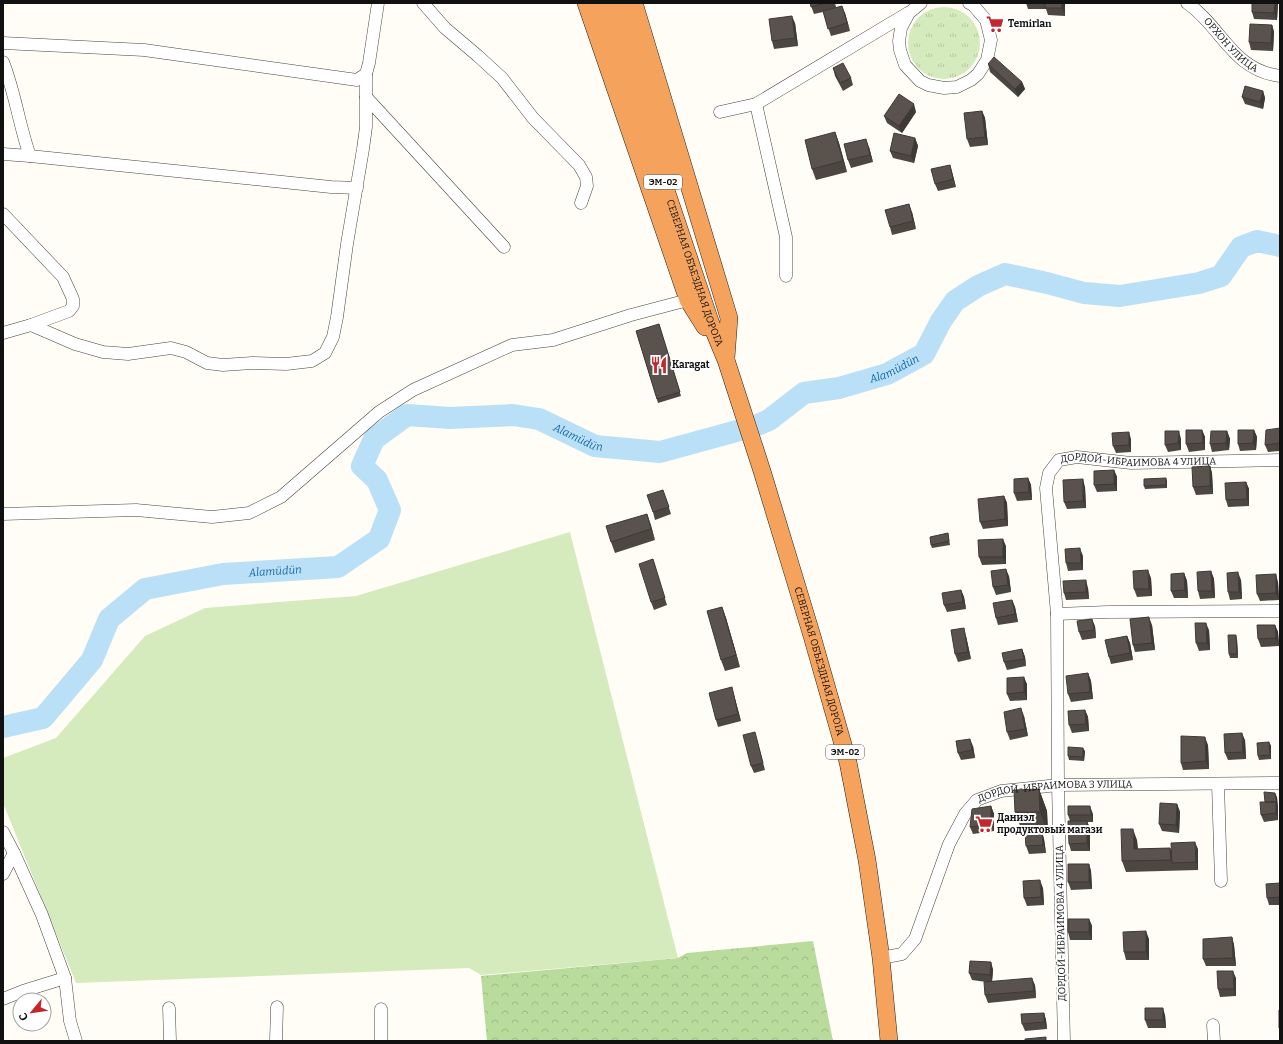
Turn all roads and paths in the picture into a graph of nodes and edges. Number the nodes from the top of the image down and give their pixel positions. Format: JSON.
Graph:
{"nodes":[{"id":1,"x":378,"y":3,"type":"edge"},
{"id":2,"x":423,"y":3,"type":"edge"},
{"id":3,"x":586,"y":3,"type":"edge"},
{"id":4,"x":603,"y":3,"type":"edge"},
{"id":5,"x":617,"y":3,"type":"edge"},
{"id":6,"x":634,"y":3,"type":"edge"},
{"id":7,"x":920,"y":3,"type":"edge"},
{"id":8,"x":969,"y":3,"type":"edge"},
{"id":9,"x":1187,"y":3,"type":"edge"},
{"id":10,"x":909,"y":13,"type":"junction"},
{"id":11,"x":3,"y":44,"type":"edge"},
{"id":12,"x":3,"y":62,"type":"edge"},
{"id":13,"x":366,"y":74,"type":"junction"},
{"id":14,"x":1280,"y":76,"type":"edge"},
{"id":15,"x":366,"y":97,"type":"junction"},
{"id":16,"x":756,"y":104,"type":"junction"},
{"id":17,"x":720,"y":112,"type":"dead end"},
{"id":18,"x":3,"y":154,"type":"edge"},
{"id":19,"x":30,"y":156,"type":"junction"},
{"id":20,"x":357,"y":188,"type":"junction"},
{"id":21,"x":581,"y":203,"type":"dead end"},
{"id":22,"x":3,"y":214,"type":"edge"},
{"id":23,"x":504,"y":247,"type":"dead end"},
{"id":24,"x":786,"y":276,"type":"dead end"},
{"id":25,"x":688,"y":300,"type":"junction"},
{"id":26,"x":31,"y":325,"type":"junction"},
{"id":27,"x":3,"y":333,"type":"edge"},
{"id":28,"x":728,"y":367,"type":"junction"},
{"id":29,"x":1280,"y":460,"type":"edge"},
{"id":30,"x":3,"y":514,"type":"edge"},
{"id":31,"x":1280,"y":612,"type":"edge"},
{"id":32,"x":1057,"y":614,"type":"junction"},
{"id":33,"x":1280,"y":783,"type":"edge"},
{"id":34,"x":1218,"y":784,"type":"junction"},
{"id":35,"x":1058,"y":785,"type":"junction"},
{"id":36,"x":3,"y":832,"type":"edge"},
{"id":37,"x":14,"y":853,"type":"junction"},
{"id":38,"x":3,"y":874,"type":"edge"},
{"id":39,"x":1221,"y":881,"type":"dead end"},
{"id":40,"x":881,"y":958,"type":"junction"},
{"id":41,"x":65,"y":978,"type":"junction"},
{"id":42,"x":3,"y":999,"type":"edge"},
{"id":43,"x":277,"y":1007,"type":"dead end"},
{"id":44,"x":169,"y":1008,"type":"dead end"},
{"id":45,"x":381,"y":1009,"type":"dead end"},
{"id":46,"x":1213,"y":1025,"type":"dead end"},
{"id":47,"x":76,"y":1041,"type":"edge"},
{"id":48,"x":170,"y":1041,"type":"edge"},
{"id":49,"x":276,"y":1041,"type":"edge"},
{"id":50,"x":380,"y":1041,"type":"edge"},
{"id":51,"x":888,"y":1041,"type":"edge"},
{"id":52,"x":1064,"y":1041,"type":"edge"},
{"id":53,"x":1214,"y":1041,"type":"edge"}],
"edges":[{"from":1,"to":13,"type":"street"},
{"from":2,"to":21,"type":"street"},
{"from":3,"to":25,"type":"highway"},
{"from":4,"to":28,"type":"highway","name":"СЕВЕРНАЯ ОБЪЕЗДНАЯ ДОРОГА","number":"ЭМ-02"},
{"from":5,"to":28,"type":"highway","name":"СЕВЕРНАЯ ОБЪЕЗДНАЯ ДОРОГА","number":"ЭМ-02"},
{"from":6,"to":28,"type":"highway"},
{"from":7,"to":10,"type":"street"},
{"from":8,"to":10,"type":"street"},
{"from":9,"to":14,"type":"street","name":"ОРХОН УЛИЦА"},
{"from":10,"to":16,"type":"street"},
{"from":11,"to":13,"type":"street"},
{"from":12,"to":19,"type":"street"},
{"from":13,"to":15,"type":"street"},
{"from":15,"to":20,"type":"street"},
{"from":15,"to":23,"type":"street"},
{"from":16,"to":17,"type":"street"},
{"from":16,"to":24,"type":"street"},
{"from":18,"to":19,"type":"street"},
{"from":19,"to":20,"type":"street"},
{"from":20,"to":26,"type":"street"},
{"from":22,"to":26,"type":"street"},
{"from":25,"to":28,"type":"highway"},
{"from":25,"to":30,"type":"street"},
{"from":26,"to":27,"type":"street"},
{"from":28,"to":40,"type":"highway","name":"СЕВЕРНАЯ ОБЪЕЗДНАЯ ДОРОГА","number":"ЭМ-02"},
{"from":29,"to":32,"type":"street","name":"ДОРДОЙ-ИБРАИМОВА 4 УЛИЦА"},
{"from":31,"to":32,"type":"street"},
{"from":32,"to":35,"type":"street","name":"ДОРДОЙ-ИБРАИМОВА 4 УЛИЦА"},
{"from":33,"to":34,"type":"street","name":"ДОРДОЙ-ИБРАИМОВА 3 УЛИЦА"},
{"from":34,"to":35,"type":"street","name":"ДОРДОЙ-ИБРАИМОВА 3 УЛИЦА"},
{"from":34,"to":39,"type":"street"},
{"from":35,"to":40,"type":"street","name":"ДОРДОЙ-ИБРАИМОВА 3 УЛИЦА"},
{"from":35,"to":52,"type":"street","name":"ДОРДОЙ-ИБРАИМОВА 4 УЛИЦА"},
{"from":36,"to":37,"type":"street"},
{"from":37,"to":38,"type":"street"},
{"from":37,"to":41,"type":"street"},
{"from":40,"to":51,"type":"highway","name":"СЕВЕРНАЯ ОБЪЕЗДНАЯ ДОРОГА","number":"ЭМ-02"},
{"from":41,"to":42,"type":"street"},
{"from":41,"to":47,"type":"street"},
{"from":43,"to":49,"type":"street"},
{"from":44,"to":48,"type":"street"},
{"from":45,"to":50,"type":"street"},
{"from":46,"to":53,"type":"street"}]}
